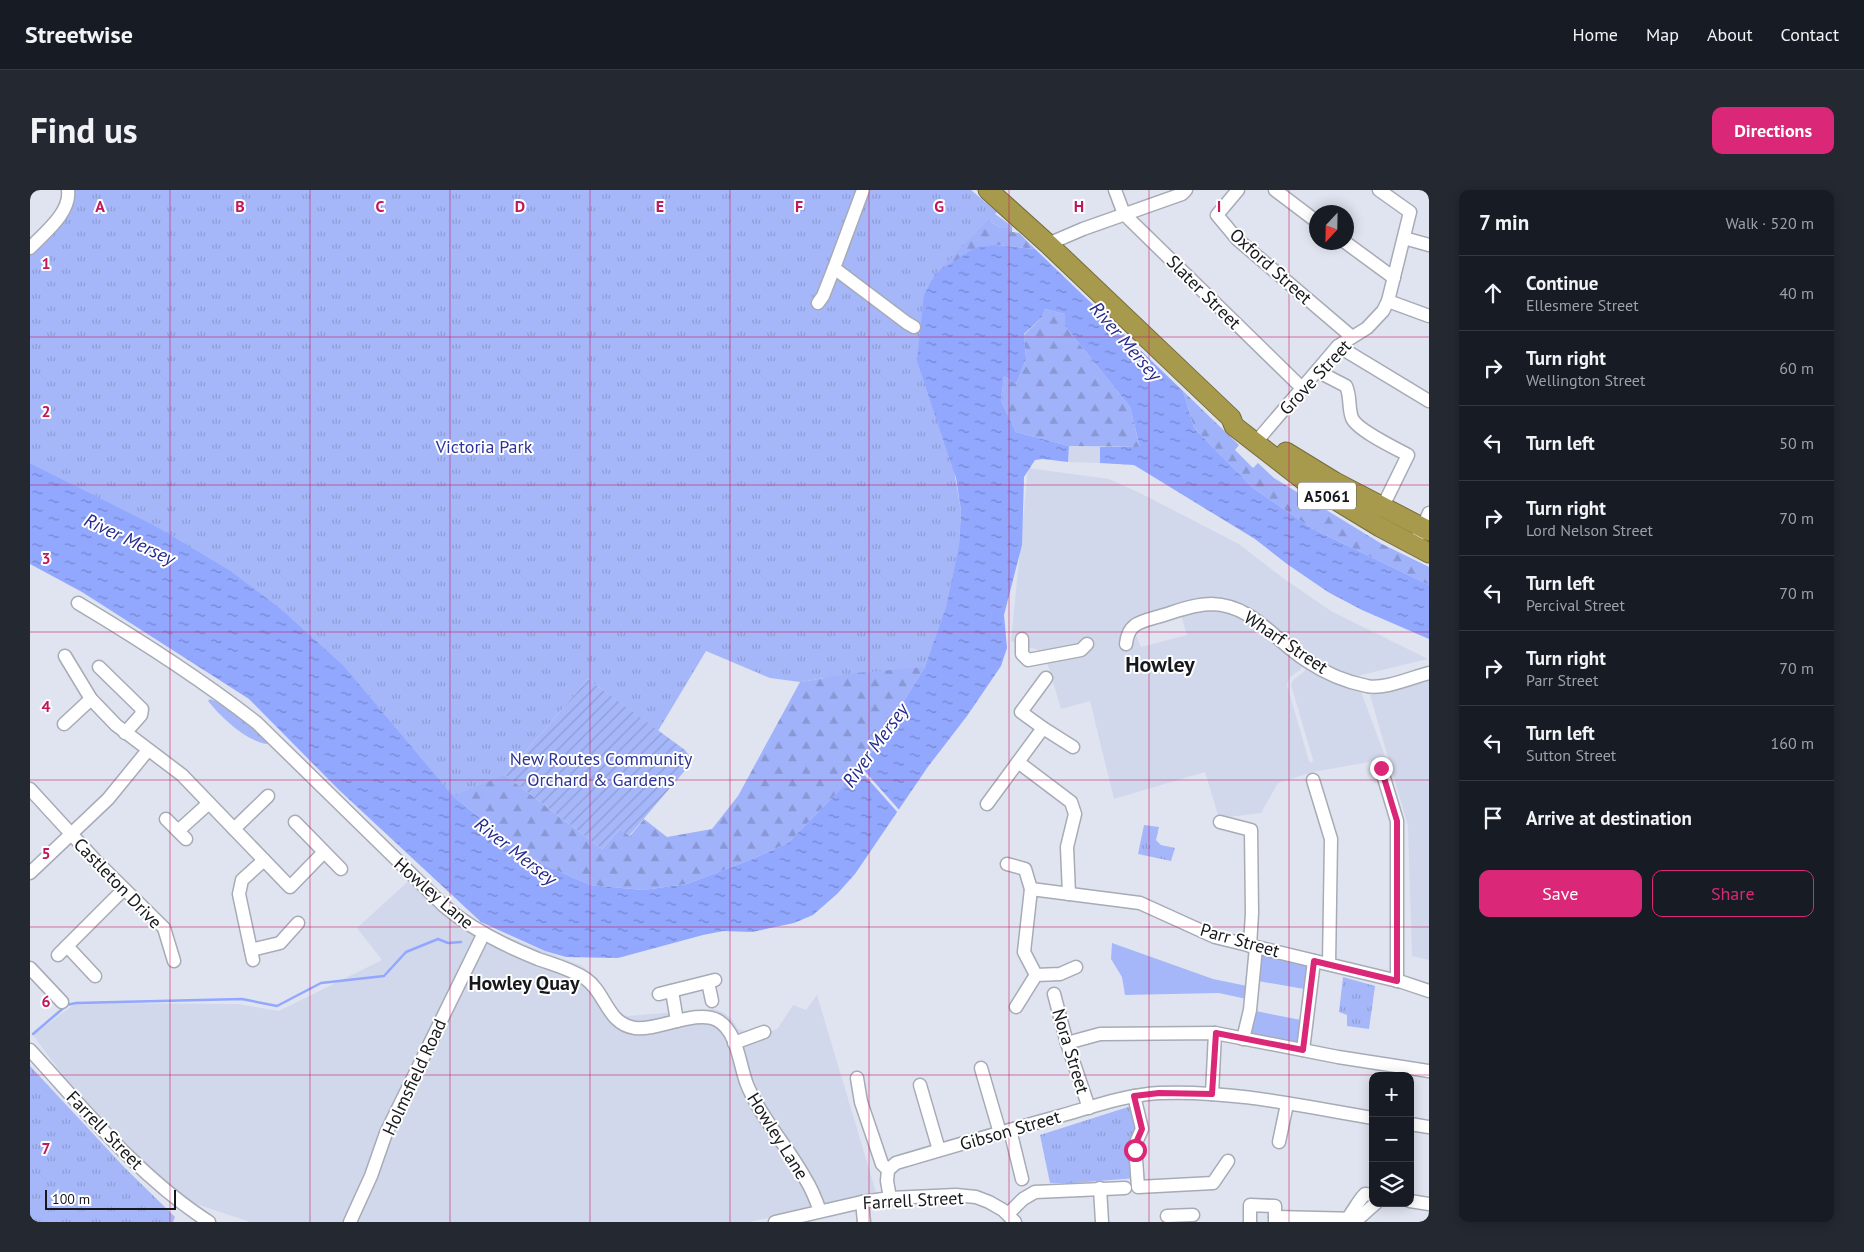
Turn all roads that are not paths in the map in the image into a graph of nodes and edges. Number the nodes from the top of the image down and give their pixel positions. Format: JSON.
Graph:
{"nodes":[{"id":1,"x":68,"y":190,"type":"edge"},
{"id":2,"x":863,"y":190,"type":"edge"},
{"id":3,"x":988,"y":190,"type":"edge"},
{"id":4,"x":1115,"y":190,"type":"edge"},
{"id":5,"x":1186,"y":190,"type":"edge"},
{"id":6,"x":1238,"y":190,"type":"edge"},
{"id":7,"x":1379,"y":190,"type":"edge"},
{"id":8,"x":1284,"y":193,"type":"edge"},
{"id":9,"x":1124,"y":214,"type":"junction"},
{"id":10,"x":1309,"y":215,"type":"edge"},
{"id":11,"x":1404,"y":238,"type":"junction"},
{"id":12,"x":1048,"y":244,"type":"junction"},
{"id":13,"x":1429,"y":245,"type":"edge"},
{"id":14,"x":30,"y":248,"type":"edge"},
{"id":15,"x":1354,"y":248,"type":"edge"},
{"id":16,"x":834,"y":268,"type":"junction"},
{"id":17,"x":1394,"y":278,"type":"junction"},
{"id":18,"x":1388,"y":301,"type":"junction"},
{"id":19,"x":818,"y":303,"type":"dead end"},
{"id":20,"x":1429,"y":316,"type":"edge"},
{"id":21,"x":914,"y":327,"type":"dead end"},
{"id":22,"x":1352,"y":337,"type":"junction"},
{"id":23,"x":1338,"y":346,"type":"junction"},
{"id":24,"x":1317,"y":371,"type":"junction"},
{"id":25,"x":1302,"y":388,"type":"junction"},
{"id":26,"x":1429,"y":401,"type":"edge"},
{"id":27,"x":1231,"y":418,"type":"junction"},
{"id":28,"x":1262,"y":435,"type":"junction"},
{"id":29,"x":1382,"y":508,"type":"junction"},
{"id":30,"x":1427,"y":524,"type":"edge"},
{"id":31,"x":1421,"y":549,"type":"edge"},
{"id":32,"x":78,"y":603,"type":"dead end"},
{"id":33,"x":1022,"y":639,"type":"dead end"},
{"id":34,"x":1087,"y":644,"type":"dead end"},
{"id":35,"x":1126,"y":644,"type":"dead end"},
{"id":36,"x":64,"y":656,"type":"dead end"},
{"id":37,"x":99,"y":667,"type":"dead end"},
{"id":38,"x":1429,"y":673,"type":"edge"},
{"id":39,"x":1046,"y":678,"type":"dead end"},
{"id":40,"x":91,"y":699,"type":"junction"},
{"id":41,"x":64,"y":724,"type":"dead end"},
{"id":42,"x":1043,"y":728,"type":"junction"},
{"id":43,"x":125,"y":733,"type":"junction"},
{"id":44,"x":1073,"y":747,"type":"dead end"},
{"id":45,"x":148,"y":750,"type":"junction"},
{"id":46,"x":1018,"y":762,"type":"junction"},
{"id":47,"x":1381,"y":768,"type":"dead end"},
{"id":48,"x":1313,"y":780,"type":"dead end"},
{"id":49,"x":30,"y":789,"type":"edge"},
{"id":50,"x":268,"y":796,"type":"dead end"},
{"id":51,"x":209,"y":802,"type":"junction"},
{"id":52,"x":987,"y":804,"type":"dead end"},
{"id":53,"x":166,"y":819,"type":"dead end"},
{"id":54,"x":296,"y":822,"type":"dead end"},
{"id":55,"x":1220,"y":822,"type":"dead end"},
{"id":56,"x":234,"y":828,"type":"junction"},
{"id":57,"x":71,"y":834,"type":"junction"},
{"id":58,"x":324,"y":852,"type":"junction"},
{"id":59,"x":264,"y":860,"type":"junction"},
{"id":60,"x":1007,"y":864,"type":"dead end"},
{"id":61,"x":341,"y":869,"type":"dead end"},
{"id":62,"x":30,"y":873,"type":"edge"},
{"id":63,"x":124,"y":889,"type":"junction"},
{"id":64,"x":1031,"y":889,"type":"junction"},
{"id":65,"x":1069,"y":894,"type":"junction"},
{"id":66,"x":298,"y":923,"type":"dead end"},
{"id":67,"x":484,"y":935,"type":"junction"},
{"id":68,"x":1253,"y":947,"type":"junction"},
{"id":69,"x":174,"y":961,"type":"dead end"},
{"id":70,"x":1314,"y":961,"type":"junction"},
{"id":71,"x":1329,"y":964,"type":"junction"},
{"id":72,"x":1076,"y":967,"type":"dead end"},
{"id":73,"x":30,"y":968,"type":"edge"},
{"id":74,"x":1036,"y":975,"type":"junction"},
{"id":75,"x":95,"y":976,"type":"dead end"},
{"id":76,"x":1397,"y":981,"type":"junction"},
{"id":77,"x":1425,"y":989,"type":"edge"},
{"id":78,"x":672,"y":991,"type":"junction"},
{"id":79,"x":659,"y":994,"type":"dead end"},
{"id":80,"x":1054,"y":994,"type":"dead end"},
{"id":81,"x":712,"y":1001,"type":"dead end"},
{"id":82,"x":62,"y":1002,"type":"dead end"},
{"id":83,"x":1016,"y":1007,"type":"dead end"},
{"id":84,"x":677,"y":1020,"type":"junction"},
{"id":85,"x":764,"y":1032,"type":"dead end"},
{"id":86,"x":1216,"y":1033,"type":"junction"},
{"id":87,"x":1243,"y":1039,"type":"junction"},
{"id":88,"x":734,"y":1043,"type":"junction"},
{"id":89,"x":1067,"y":1043,"type":"junction"},
{"id":90,"x":30,"y":1050,"type":"edge"},
{"id":91,"x":1303,"y":1050,"type":"junction"},
{"id":92,"x":980,"y":1068,"type":"dead end"},
{"id":93,"x":1429,"y":1072,"type":"edge"},
{"id":94,"x":857,"y":1078,"type":"dead end"},
{"id":95,"x":920,"y":1085,"type":"dead end"},
{"id":96,"x":1212,"y":1094,"type":"junction"},
{"id":97,"x":1134,"y":1096,"type":"junction"},
{"id":98,"x":1287,"y":1104,"type":"junction"},
{"id":99,"x":1089,"y":1108,"type":"junction"},
{"id":100,"x":1369,"y":1117,"type":"edge"},
{"id":101,"x":1414,"y":1125,"type":"edge"},
{"id":102,"x":1429,"y":1127,"type":"edge"},
{"id":103,"x":1005,"y":1132,"type":"junction"},
{"id":104,"x":1280,"y":1142,"type":"dead end"},
{"id":105,"x":939,"y":1150,"type":"junction"},
{"id":106,"x":1228,"y":1161,"type":"dead end"},
{"id":107,"x":888,"y":1170,"type":"junction"},
{"id":108,"x":1022,"y":1180,"type":"dead end"},
{"id":109,"x":1100,"y":1188,"type":"junction"},
{"id":110,"x":1125,"y":1188,"type":"dead end"},
{"id":111,"x":1369,"y":1194,"type":"edge"},
{"id":112,"x":890,"y":1198,"type":"junction"},
{"id":113,"x":862,"y":1202,"type":"junction"},
{"id":114,"x":1414,"y":1202,"type":"edge"},
{"id":115,"x":1429,"y":1204,"type":"edge"},
{"id":116,"x":1372,"y":1207,"type":"edge"},
{"id":117,"x":820,"y":1211,"type":"junction"},
{"id":118,"x":1167,"y":1214,"type":"edge"},
{"id":119,"x":1193,"y":1215,"type":"dead end"},
{"id":120,"x":1012,"y":1218,"type":"edge"},
{"id":121,"x":1348,"y":1218,"type":"junction"},
{"id":122,"x":1275,"y":1219,"type":"edge"},
{"id":123,"x":209,"y":1222,"type":"edge"},
{"id":124,"x":350,"y":1222,"type":"edge"},
{"id":125,"x":775,"y":1222,"type":"edge"},
{"id":126,"x":864,"y":1222,"type":"edge"},
{"id":127,"x":1102,"y":1222,"type":"edge"},
{"id":128,"x":1250,"y":1222,"type":"edge"}],
"edges":[{"from":1,"to":14,"type":"street"},
{"from":2,"to":16,"type":"street"},
{"from":3,"to":12,"type":"highway","number":"A5061"},
{"from":4,"to":9,"type":"street","name":"Slater Street"},
{"from":5,"to":9,"type":"street"},
{"from":6,"to":22,"type":"street","name":"Oxford Street"},
{"from":7,"to":11,"type":"street","name":"Grove Street"},
{"from":8,"to":10,"type":"street"},
{"from":9,"to":12,"type":"street"},
{"from":9,"to":25,"type":"street","name":"Slater Street"},
{"from":11,"to":13,"type":"street"},
{"from":11,"to":17,"type":"street","name":"Grove Street"},
{"from":12,"to":27,"type":"highway","number":"A5061"},
{"from":15,"to":17,"type":"street"},
{"from":16,"to":19,"type":"street"},
{"from":16,"to":21,"type":"street"},
{"from":17,"to":18,"type":"street","name":"Grove Street"},
{"from":18,"to":20,"type":"street"},
{"from":18,"to":22,"type":"street","name":"Grove Street"},
{"from":22,"to":23,"type":"street","name":"Grove Street"},
{"from":23,"to":24,"type":"street","name":"Grove Street"},
{"from":23,"to":26,"type":"street"},
{"from":24,"to":25,"type":"street","name":"Grove Street"},
{"from":24,"to":29,"type":"street"},
{"from":25,"to":28,"type":"street","name":"Grove Street"},
{"from":27,"to":28,"type":"highway","number":"A5061"},
{"from":27,"to":31,"type":"highway","number":"A5061"},
{"from":28,"to":29,"type":"highway","number":"A5061"},
{"from":29,"to":30,"type":"highway","number":"A5061"},
{"from":30,"to":31,"type":"street"},
{"from":32,"to":67,"type":"street","name":"Howley Lane"},
{"from":33,"to":34,"type":"street"},
{"from":35,"to":38,"type":"street","name":"Wharf Street"},
{"from":36,"to":40,"type":"street"},
{"from":37,"to":43,"type":"street"},
{"from":39,"to":42,"type":"street"},
{"from":40,"to":41,"type":"street"},
{"from":40,"to":43,"type":"street"},
{"from":42,"to":44,"type":"street"},
{"from":42,"to":46,"type":"street"},
{"from":43,"to":45,"type":"street"},
{"from":45,"to":51,"type":"street"},
{"from":45,"to":57,"type":"street"},
{"from":46,"to":52,"type":"street"},
{"from":46,"to":65,"type":"street"},
{"from":47,"to":76,"type":"street"},
{"from":48,"to":71,"type":"street"},
{"from":49,"to":57,"type":"street","name":"Castleton Drive"},
{"from":50,"to":56,"type":"street"},
{"from":51,"to":53,"type":"street"},
{"from":51,"to":56,"type":"street"},
{"from":54,"to":58,"type":"street"},
{"from":55,"to":68,"type":"street"},
{"from":56,"to":59,"type":"street"},
{"from":57,"to":62,"type":"street"},
{"from":57,"to":63,"type":"street","name":"Castleton Drive"},
{"from":58,"to":59,"type":"street"},
{"from":58,"to":61,"type":"street"},
{"from":59,"to":66,"type":"street"},
{"from":60,"to":64,"type":"street"},
{"from":63,"to":69,"type":"street","name":"Castleton Drive"},
{"from":63,"to":75,"type":"street"},
{"from":64,"to":65,"type":"street","name":"Parr Street"},
{"from":64,"to":74,"type":"street"},
{"from":65,"to":68,"type":"street","name":"Parr Street"},
{"from":67,"to":84,"type":"street","name":"Howley Lane"},
{"from":67,"to":124,"type":"street","name":"Holmsfield Road"},
{"from":68,"to":70,"type":"street","name":"Parr Street"},
{"from":68,"to":87,"type":"street"},
{"from":70,"to":71,"type":"street","name":"Parr Street"},
{"from":70,"to":91,"type":"street"},
{"from":71,"to":76,"type":"street","name":"Parr Street"},
{"from":72,"to":74,"type":"street"},
{"from":73,"to":82,"type":"street"},
{"from":74,"to":83,"type":"street"},
{"from":76,"to":77,"type":"street","name":"Parr Street"},
{"from":78,"to":79,"type":"street"},
{"from":78,"to":81,"type":"street"},
{"from":78,"to":84,"type":"street"},
{"from":80,"to":89,"type":"street","name":"Nora Street"},
{"from":84,"to":88,"type":"street","name":"Howley Lane"},
{"from":85,"to":88,"type":"street"},
{"from":86,"to":87,"type":"street"},
{"from":86,"to":89,"type":"street"},
{"from":86,"to":96,"type":"street"},
{"from":87,"to":91,"type":"street"},
{"from":88,"to":117,"type":"street","name":"Howley Lane"},
{"from":89,"to":99,"type":"street","name":"Nora Street"},
{"from":90,"to":123,"type":"street","name":"Farrell Street"},
{"from":91,"to":93,"type":"street"},
{"from":92,"to":103,"type":"street"},
{"from":94,"to":107,"type":"street"},
{"from":95,"to":105,"type":"street"},
{"from":96,"to":97,"type":"street","name":"Gibson Street"},
{"from":96,"to":98,"type":"street","name":"Gibson Street"},
{"from":97,"to":99,"type":"street","name":"Gibson Street"},
{"from":97,"to":106,"type":"street"},
{"from":98,"to":100,"type":"street","name":"Gibson Street"},
{"from":98,"to":104,"type":"street"},
{"from":99,"to":103,"type":"street","name":"Gibson Street"},
{"from":101,"to":102,"type":"street"},
{"from":103,"to":105,"type":"street","name":"Gibson Street"},
{"from":103,"to":108,"type":"street"},
{"from":105,"to":107,"type":"street","name":"Gibson Street"},
{"from":107,"to":112,"type":"street"},
{"from":109,"to":110,"type":"street"},
{"from":109,"to":120,"type":"street"},
{"from":109,"to":127,"type":"street"},
{"from":111,"to":121,"type":"street"},
{"from":112,"to":113,"type":"street","name":"Farrell Street"},
{"from":112,"to":120,"type":"street","name":"Farrell Street"},
{"from":113,"to":117,"type":"street","name":"Farrell Street"},
{"from":113,"to":126,"type":"street"},
{"from":114,"to":115,"type":"street"},
{"from":116,"to":121,"type":"street"},
{"from":117,"to":125,"type":"street","name":"Farrell Street"},
{"from":118,"to":119,"type":"street"},
{"from":121,"to":122,"type":"street"},
{"from":122,"to":128,"type":"street"}]}
